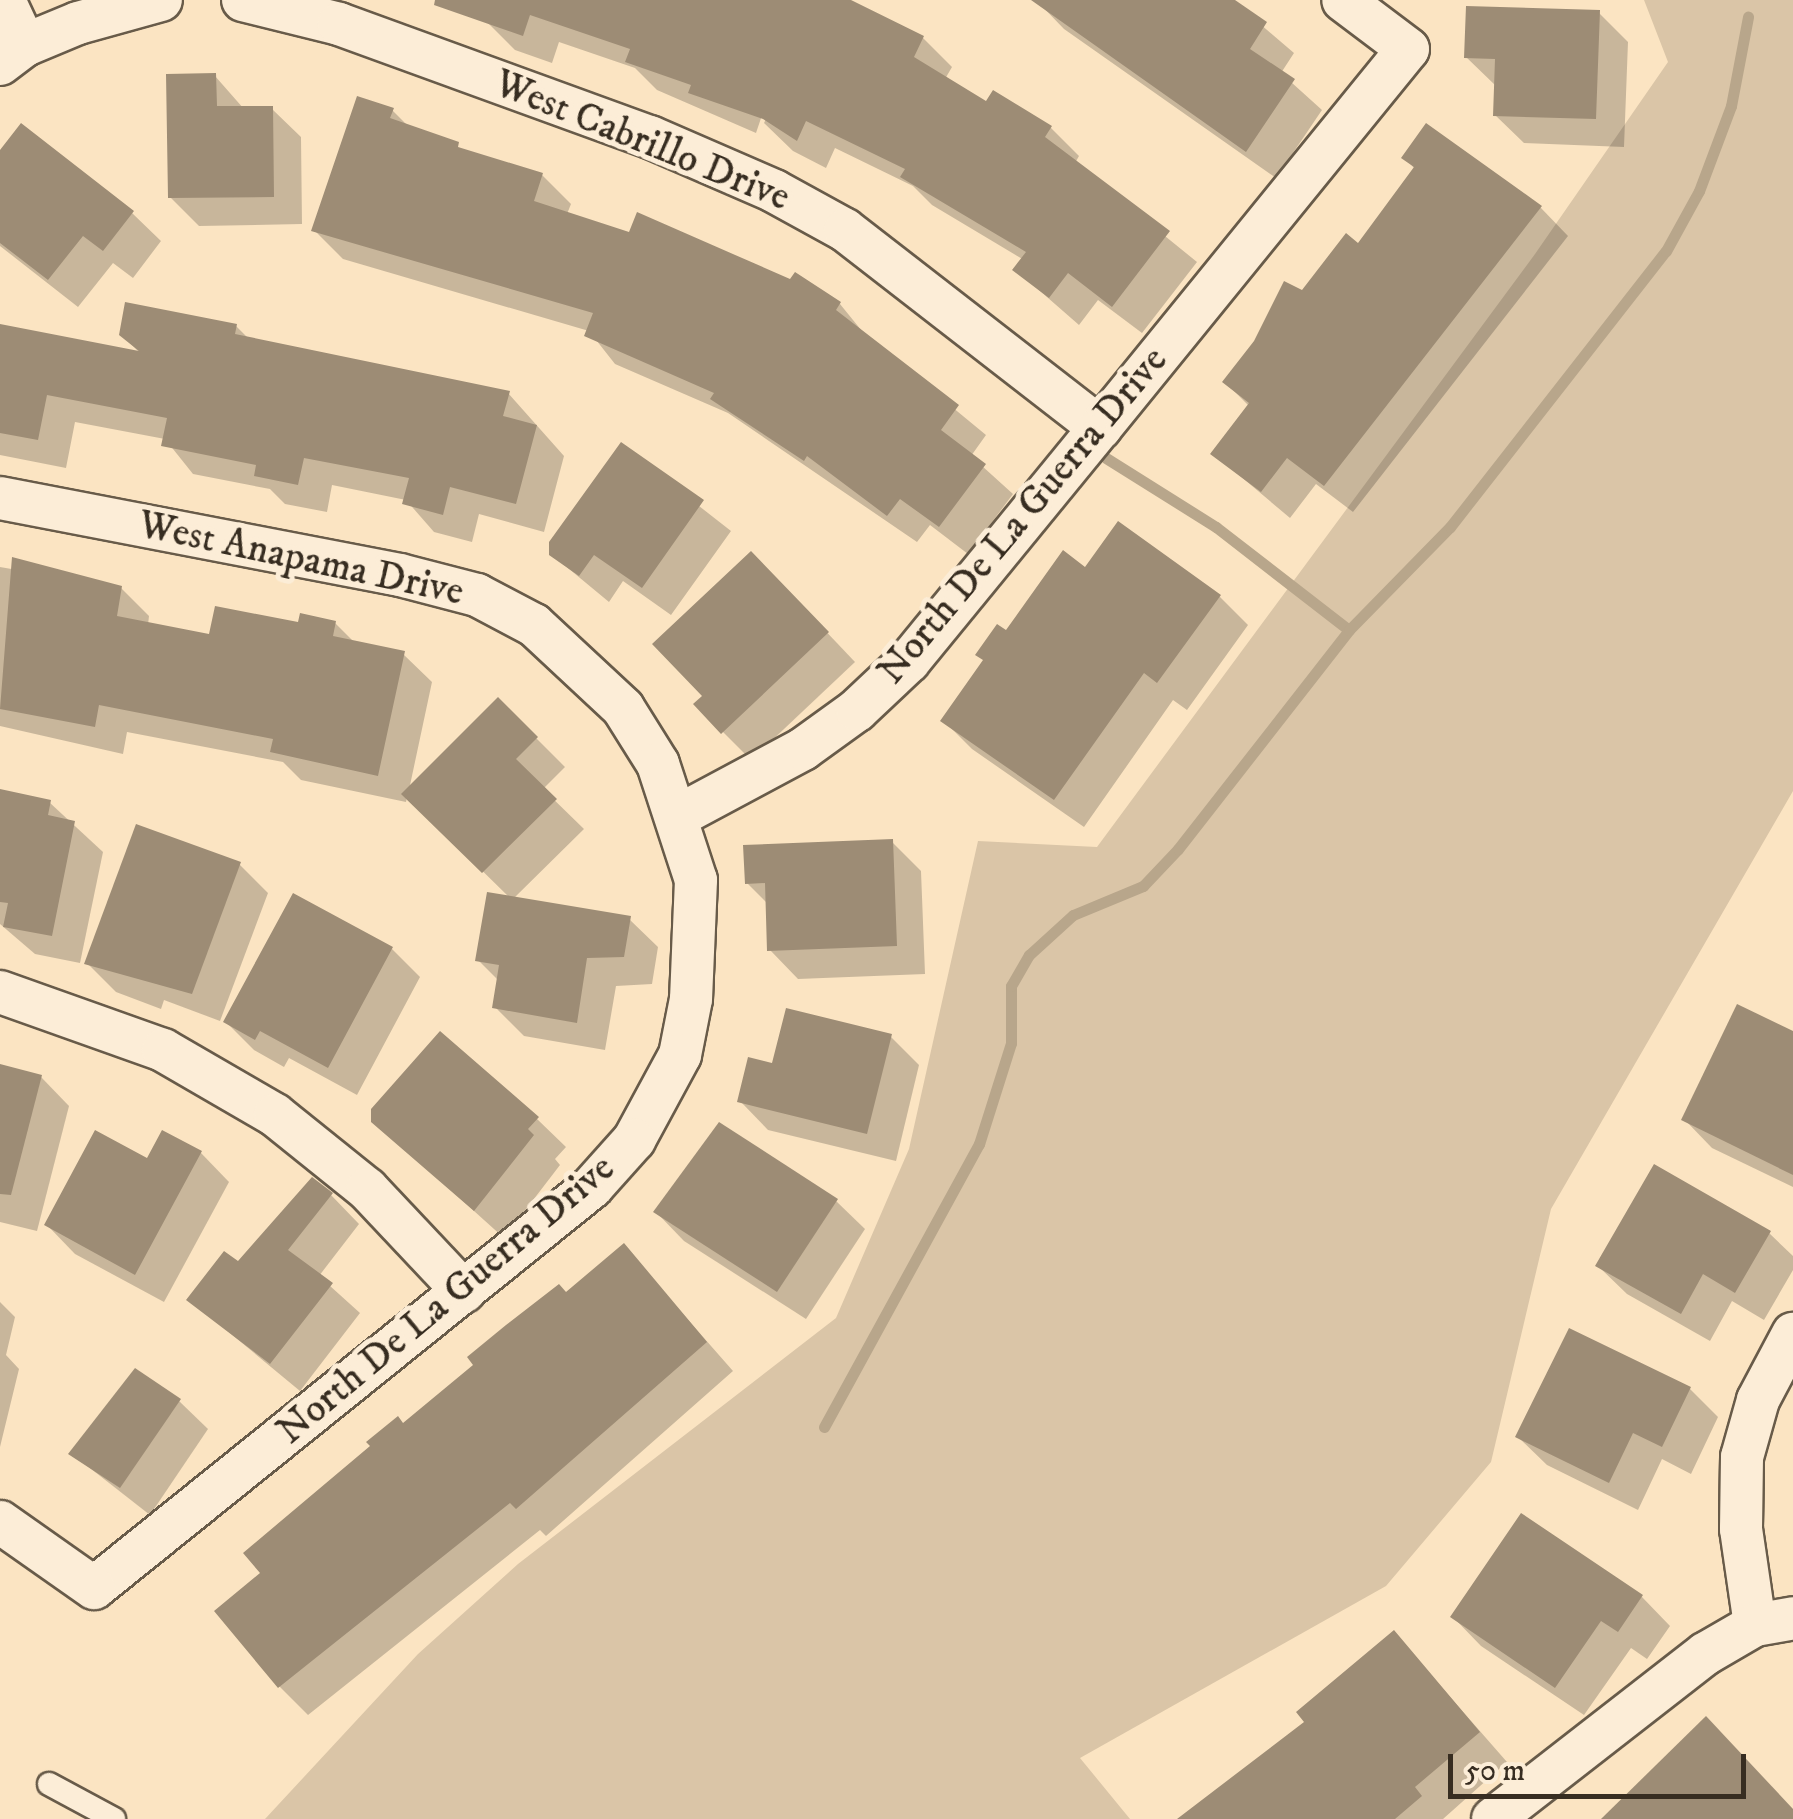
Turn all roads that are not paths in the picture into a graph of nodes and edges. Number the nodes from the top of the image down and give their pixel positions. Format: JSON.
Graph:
{"nodes":[{"id":1,"x":4,"y":0,"type":"edge"},
{"id":2,"x":161,"y":0,"type":"edge"},
{"id":3,"x":242,"y":0,"type":"edge"},
{"id":4,"x":1343,"y":0,"type":"edge"},
{"id":5,"x":13,"y":55,"type":"edge"},
{"id":6,"x":1100,"y":428,"type":"junction"},
{"id":7,"x":0,"y":498,"type":"edge"},
{"id":8,"x":678,"y":816,"type":"junction"},
{"id":9,"x":0,"y":992,"type":"edge"},
{"id":10,"x":464,"y":1292,"type":"junction"},
{"id":11,"x":1793,"y":1334,"type":"edge"},
{"id":12,"x":0,"y":1522,"type":"edge"},
{"id":13,"x":1774,"y":1622,"type":"edge"},
{"id":14,"x":49,"y":1784,"type":"dead end"},
{"id":15,"x":114,"y":1819,"type":"edge"},
{"id":16,"x":1493,"y":1819,"type":"edge"}],
"edges":[{"from":1,"to":5,"type":"street"},
{"from":2,"to":5,"type":"street"},
{"from":3,"to":6,"type":"street","name":"West Cabrillo Drive"},
{"from":4,"to":6,"type":"street","name":"North De La Guerra Drive"},
{"from":6,"to":8,"type":"street","name":"North De La Guerra Drive"},
{"from":7,"to":8,"type":"street","name":"West Anapama Drive"},
{"from":8,"to":10,"type":"street","name":"North De La Guerra Drive"},
{"from":9,"to":10,"type":"street"},
{"from":10,"to":12,"type":"street","name":"North De La Guerra Drive"},
{"from":11,"to":13,"type":"street"},
{"from":13,"to":16,"type":"street"},
{"from":14,"to":15,"type":"lane"}]}
